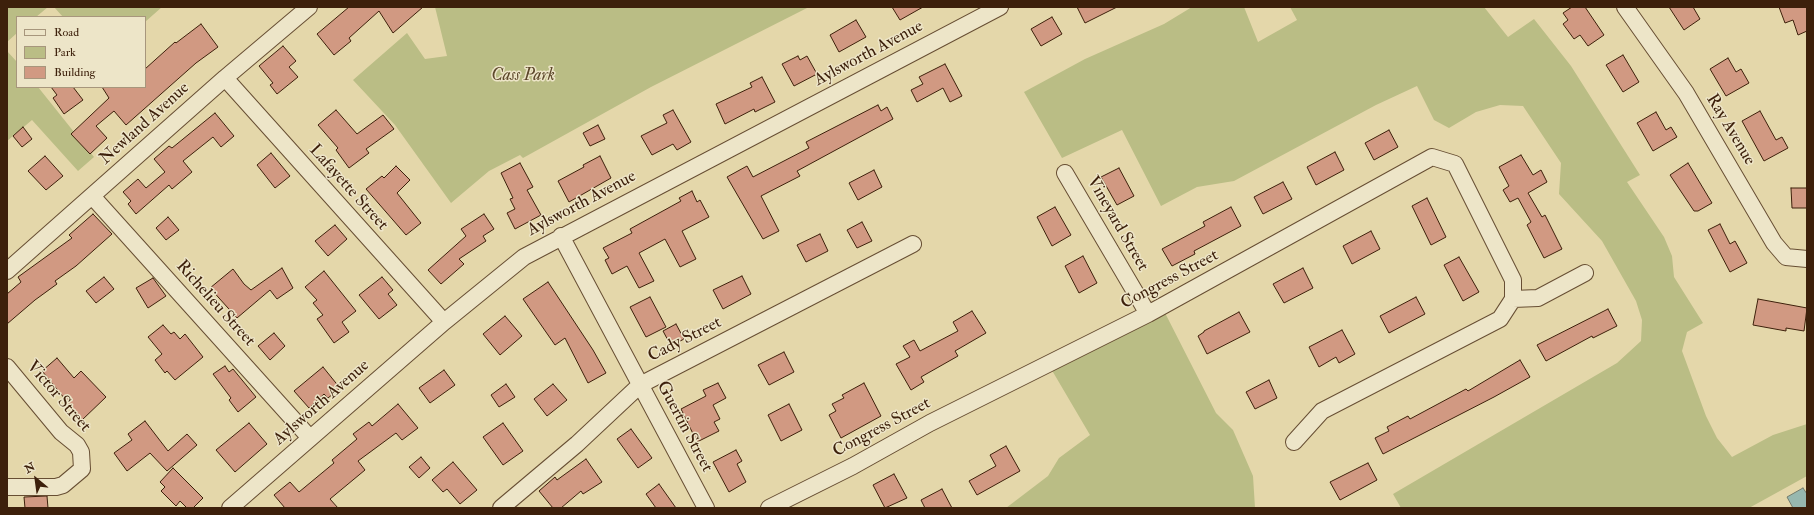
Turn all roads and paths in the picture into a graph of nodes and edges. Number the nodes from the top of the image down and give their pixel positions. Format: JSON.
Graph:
{"nodes":[{"id":1,"x":309,"y":7,"type":"edge"},
{"id":2,"x":1000,"y":7,"type":"edge"},
{"id":3,"x":1625,"y":7,"type":"edge"},
{"id":4,"x":225,"y":78,"type":"junction"},
{"id":5,"x":1065,"y":173,"type":"dead end"},
{"id":6,"x":92,"y":196,"type":"junction"},
{"id":7,"x":561,"y":236,"type":"junction"},
{"id":8,"x":913,"y":244,"type":"dead end"},
{"id":9,"x":1807,"y":259,"type":"edge"},
{"id":10,"x":7,"y":271,"type":"edge"},
{"id":11,"x":1585,"y":273,"type":"dead end"},
{"id":12,"x":1513,"y":299,"type":"junction"},
{"id":13,"x":1148,"y":314,"type":"junction"},
{"id":14,"x":444,"y":322,"type":"junction"},
{"id":15,"x":7,"y":367,"type":"edge"},
{"id":16,"x":640,"y":385,"type":"junction"},
{"id":17,"x":310,"y":438,"type":"junction"},
{"id":18,"x":1294,"y":442,"type":"dead end"},
{"id":19,"x":7,"y":487,"type":"edge"},
{"id":20,"x":230,"y":508,"type":"edge"},
{"id":21,"x":501,"y":508,"type":"edge"},
{"id":22,"x":706,"y":508,"type":"edge"},
{"id":23,"x":769,"y":508,"type":"edge"}],
"edges":[{"from":1,"to":4,"type":"street","name":"Newland Avenue"},
{"from":2,"to":7,"type":"street","name":"Aylsworth Avenue"},
{"from":3,"to":9,"type":"street","name":"Ray Avenue"},
{"from":4,"to":6,"type":"street","name":"Newland Avenue"},
{"from":4,"to":14,"type":"street","name":"Lafayette Street"},
{"from":5,"to":13,"type":"street","name":"Vineyard Street"},
{"from":6,"to":10,"type":"street","name":"Newland Avenue"},
{"from":6,"to":17,"type":"street","name":"Richelieu Street"},
{"from":7,"to":14,"type":"street","name":"Aylsworth Avenue"},
{"from":7,"to":16,"type":"street","name":"Guertin Street"},
{"from":8,"to":16,"type":"street","name":"Cady Street"},
{"from":11,"to":12,"type":"street"},
{"from":12,"to":13,"type":"street","name":"Congress Street"},
{"from":12,"to":18,"type":"street"},
{"from":13,"to":23,"type":"street","name":"Congress Street"},
{"from":14,"to":17,"type":"street","name":"Aylsworth Avenue"},
{"from":15,"to":19,"type":"street","name":"Victor Street"},
{"from":16,"to":21,"type":"street","name":"Cady Street"},
{"from":16,"to":22,"type":"street","name":"Guertin Street"},
{"from":17,"to":20,"type":"street","name":"Aylsworth Avenue"}]}
